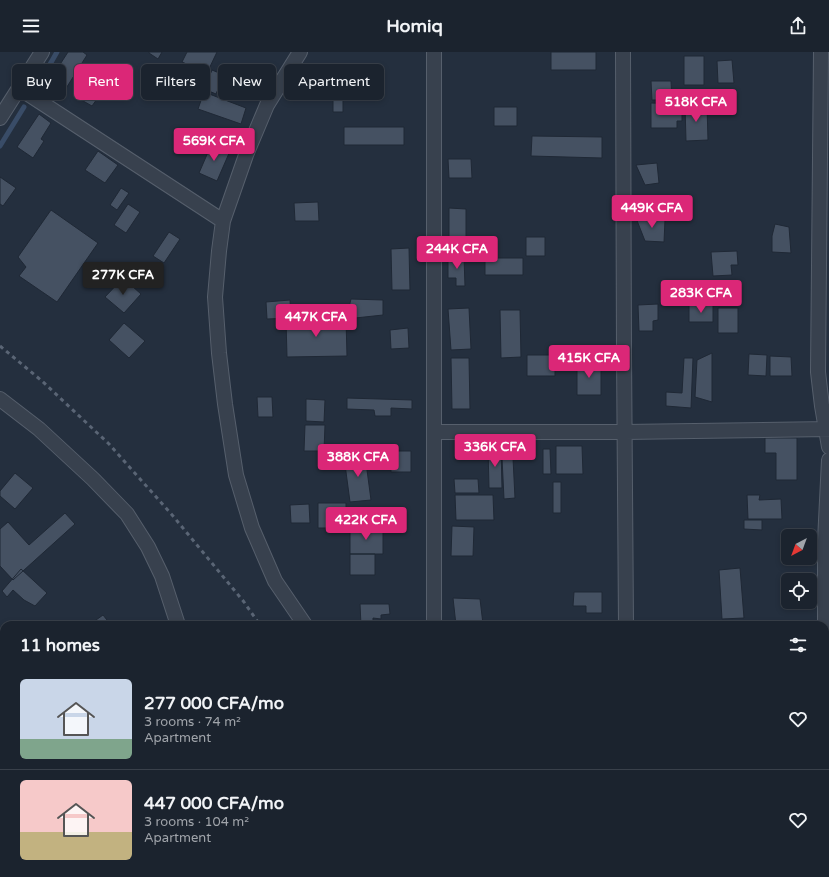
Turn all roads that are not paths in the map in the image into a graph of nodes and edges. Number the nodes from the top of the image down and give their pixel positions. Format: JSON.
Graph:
{"nodes":[{"id":1,"x":42,"y":52,"type":"edge"},
{"id":2,"x":300,"y":52,"type":"edge"},
{"id":3,"x":434,"y":52,"type":"edge"},
{"id":4,"x":623,"y":52,"type":"edge"},
{"id":5,"x":821,"y":52,"type":"edge"},
{"id":6,"x":34,"y":64,"type":"edge"},
{"id":7,"x":12,"y":99,"type":"edge"},
{"id":8,"x":37,"y":100,"type":"edge"},
{"id":9,"x":0,"y":118,"type":"edge"},
{"id":10,"x":223,"y":221,"type":"junction"},
{"id":11,"x":0,"y":398,"type":"edge"},
{"id":12,"x":828,"y":429,"type":"edge"},
{"id":13,"x":435,"y":432,"type":"junction"},
{"id":14,"x":625,"y":432,"type":"junction"},
{"id":15,"x":829,"y":447,"type":"edge"},
{"id":16,"x":829,"y":460,"type":"edge"},
{"id":17,"x":177,"y":621,"type":"edge"},
{"id":18,"x":302,"y":621,"type":"edge"},
{"id":19,"x":434,"y":621,"type":"edge"},
{"id":20,"x":626,"y":621,"type":"edge"},
{"id":21,"x":825,"y":621,"type":"edge"}],
"edges":[{"from":1,"to":6,"type":"street"},
{"from":2,"to":10,"type":"street"},
{"from":3,"to":13,"type":"street"},
{"from":4,"to":14,"type":"street"},
{"from":5,"to":12,"type":"street"},
{"from":7,"to":9,"type":"street"},
{"from":8,"to":10,"type":"street"},
{"from":10,"to":18,"type":"street"},
{"from":11,"to":17,"type":"street"},
{"from":12,"to":14,"type":"street"},
{"from":12,"to":15,"type":"street"},
{"from":13,"to":14,"type":"street"},
{"from":13,"to":19,"type":"street"},
{"from":14,"to":20,"type":"street"},
{"from":16,"to":21,"type":"street"}]}
